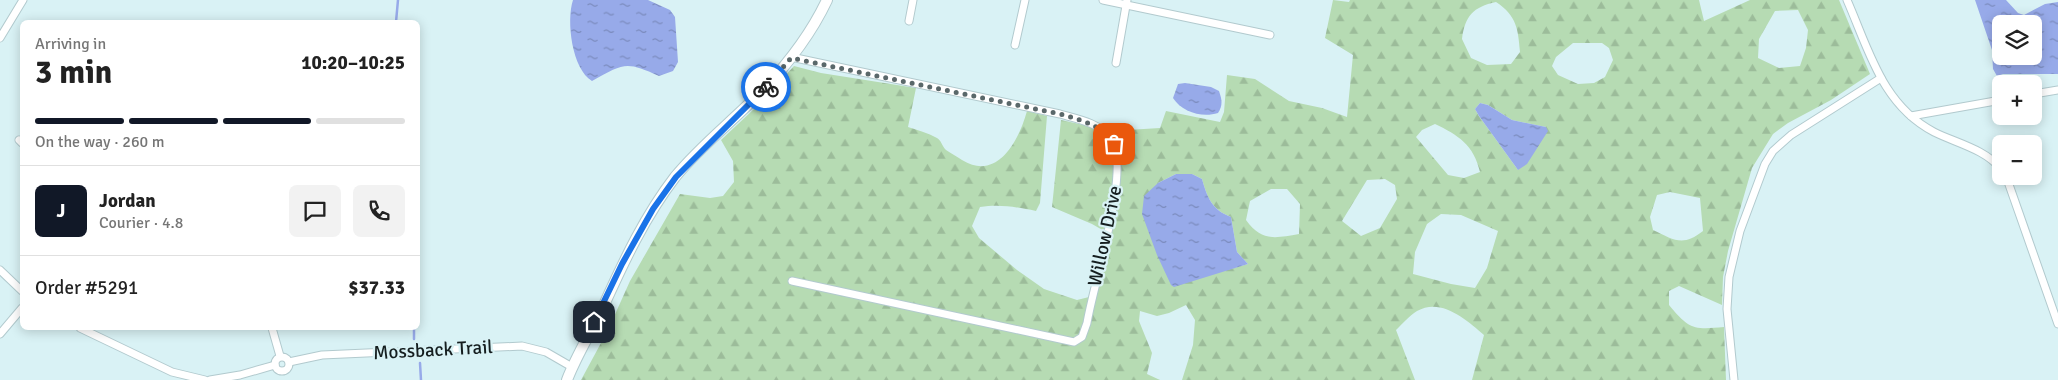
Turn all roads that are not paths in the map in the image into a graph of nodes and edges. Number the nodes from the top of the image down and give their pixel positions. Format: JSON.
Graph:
{"nodes":[{"id":1,"x":23,"y":0,"type":"edge"},
{"id":2,"x":827,"y":0,"type":"edge"},
{"id":3,"x":914,"y":0,"type":"edge"},
{"id":4,"x":1024,"y":0,"type":"edge"},
{"id":5,"x":1104,"y":0,"type":"edge"},
{"id":6,"x":1847,"y":0,"type":"edge"},
{"id":7,"x":1127,"y":2,"type":"edge"},
{"id":8,"x":909,"y":20,"type":"dead end"},
{"id":9,"x":1270,"y":35,"type":"dead end"},
{"id":10,"x":0,"y":38,"type":"edge"},
{"id":11,"x":1015,"y":44,"type":"dead end"},
{"id":12,"x":791,"y":58,"type":"junction"},
{"id":13,"x":1116,"y":63,"type":"dead end"},
{"id":14,"x":1881,"y":78,"type":"junction"},
{"id":15,"x":2058,"y":90,"type":"edge"},
{"id":16,"x":2042,"y":93,"type":"edge"},
{"id":17,"x":1992,"y":102,"type":"edge"},
{"id":18,"x":1911,"y":116,"type":"junction"},
{"id":19,"x":1992,"y":161,"type":"edge"},
{"id":20,"x":2009,"y":185,"type":"edge"},
{"id":21,"x":0,"y":270,"type":"edge"},
{"id":22,"x":792,"y":280,"type":"dead end"},
{"id":23,"x":20,"y":289,"type":"edge"},
{"id":24,"x":20,"y":310,"type":"edge"},
{"id":25,"x":2058,"y":324,"type":"edge"},
{"id":26,"x":84,"y":330,"type":"edge"},
{"id":27,"x":273,"y":330,"type":"edge"},
{"id":28,"x":0,"y":334,"type":"edge"},
{"id":29,"x":280,"y":356,"type":"junction"},
{"id":30,"x":289,"y":362,"type":"junction"},
{"id":31,"x":275,"y":365,"type":"junction"},
{"id":32,"x":572,"y":368,"type":"junction"},
{"id":33,"x":205,"y":380,"type":"edge"},
{"id":34,"x":210,"y":380,"type":"edge"},
{"id":35,"x":567,"y":380,"type":"edge"},
{"id":36,"x":1734,"y":380,"type":"edge"}],
"edges":[{"from":1,"to":10,"type":"street"},
{"from":2,"to":12,"type":"street"},
{"from":3,"to":8,"type":"street"},
{"from":4,"to":11,"type":"street"},
{"from":5,"to":7,"type":"street"},
{"from":6,"to":14,"type":"street"},
{"from":7,"to":9,"type":"street"},
{"from":7,"to":13,"type":"street"},
{"from":12,"to":22,"type":"street","name":"Willow Drive"},
{"from":12,"to":32,"type":"street"},
{"from":14,"to":18,"type":"street"},
{"from":14,"to":36,"type":"street"},
{"from":15,"to":16,"type":"street"},
{"from":17,"to":18,"type":"street"},
{"from":18,"to":19,"type":"street"},
{"from":20,"to":25,"type":"street"},
{"from":21,"to":23,"type":"street"},
{"from":24,"to":28,"type":"street"},
{"from":26,"to":33,"type":"street"},
{"from":27,"to":29,"type":"street"},
{"from":29,"to":30,"type":"street"},
{"from":29,"to":31,"type":"street"},
{"from":30,"to":31,"type":"street","name":"Mossback Trail"},
{"from":30,"to":32,"type":"street","name":"Mossback Trail"},
{"from":31,"to":34,"type":"street","name":"Mossback Trail"},
{"from":32,"to":35,"type":"street"}]}
